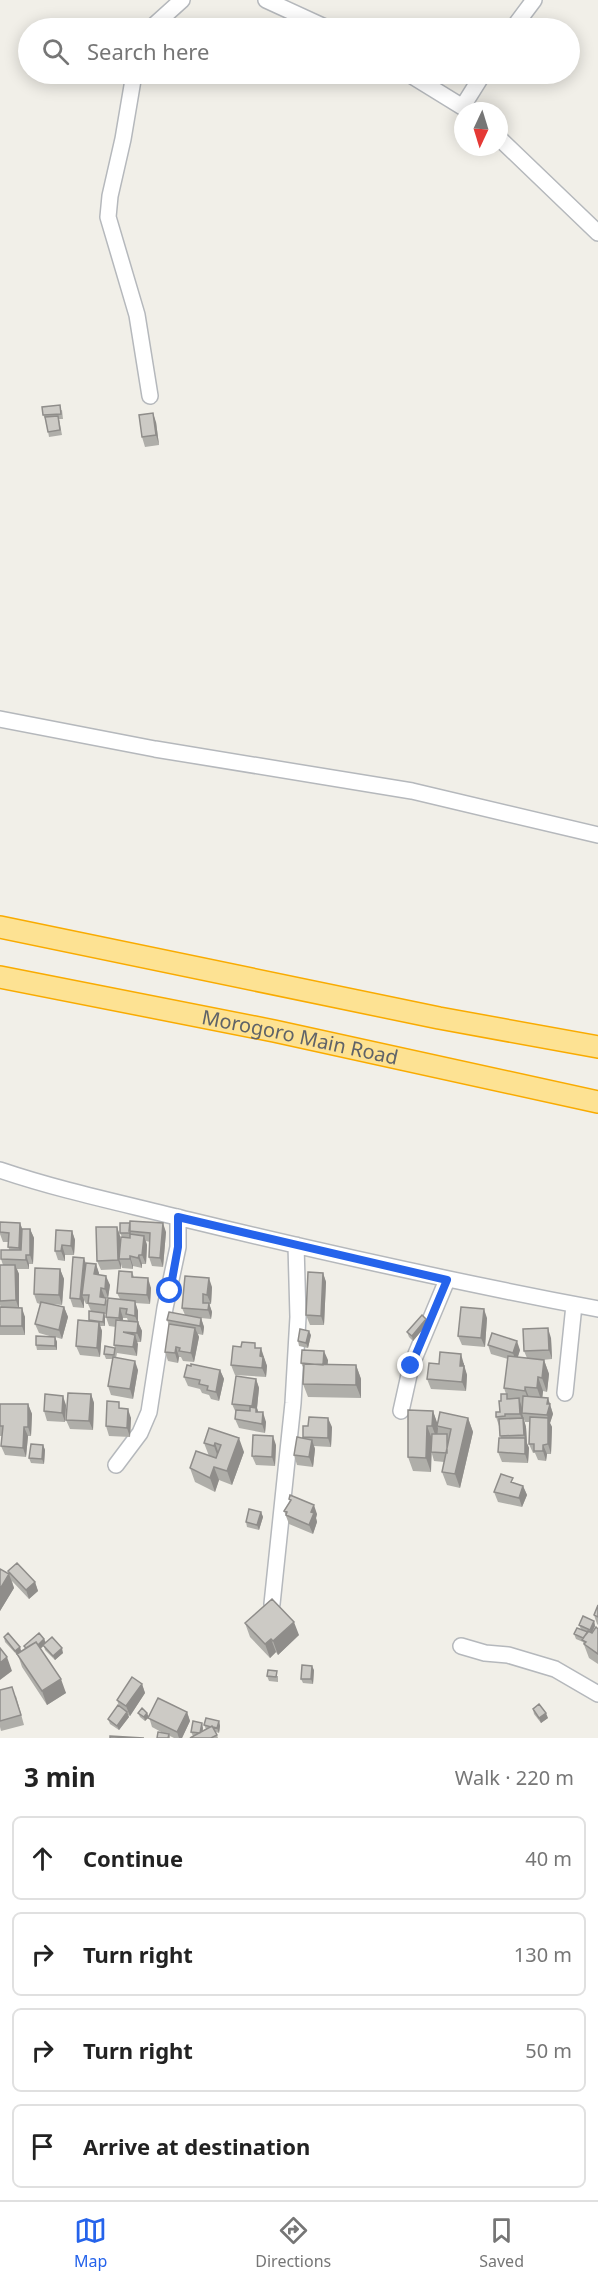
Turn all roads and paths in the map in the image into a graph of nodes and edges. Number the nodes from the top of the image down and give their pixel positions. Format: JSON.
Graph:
{"nodes":[{"id":1,"x":182,"y":0,"type":"edge"},
{"id":2,"x":266,"y":0,"type":"edge"},
{"id":3,"x":534,"y":0,"type":"edge"},
{"id":4,"x":162,"y":18,"type":"edge"},
{"id":5,"x":305,"y":18,"type":"edge"},
{"id":6,"x":520,"y":18,"type":"edge"},
{"id":7,"x":132,"y":84,"type":"edge"},
{"id":8,"x":426,"y":84,"type":"edge"},
{"id":9,"x":478,"y":84,"type":"edge"},
{"id":10,"x":456,"y":102,"type":"edge"},
{"id":11,"x":469,"y":102,"type":"edge"},
{"id":12,"x":508,"y":147,"type":"edge"},
{"id":13,"x":598,"y":233,"type":"edge"},
{"id":14,"x":150,"y":396,"type":"dead end"},
{"id":15,"x":0,"y":719,"type":"edge"},
{"id":16,"x":598,"y":835,"type":"edge"},
{"id":17,"x":0,"y":927,"type":"edge"},
{"id":18,"x":0,"y":977,"type":"edge"},
{"id":19,"x":598,"y":1047,"type":"edge"},
{"id":20,"x":598,"y":1102,"type":"edge"},
{"id":21,"x":0,"y":1170,"type":"edge"},
{"id":22,"x":178,"y":1217,"type":"junction"},
{"id":23,"x":296,"y":1245,"type":"junction"},
{"id":24,"x":447,"y":1280,"type":"junction"},
{"id":25,"x":574,"y":1305,"type":"junction"},
{"id":26,"x":598,"y":1309,"type":"edge"},
{"id":27,"x":565,"y":1393,"type":"dead end"},
{"id":28,"x":401,"y":1411,"type":"dead end"},
{"id":29,"x":116,"y":1465,"type":"dead end"},
{"id":30,"x":272,"y":1604,"type":"edge"},
{"id":31,"x":461,"y":1646,"type":"dead end"},
{"id":32,"x":598,"y":1694,"type":"edge"}],
"edges":[{"from":1,"to":4,"type":"street"},
{"from":2,"to":5,"type":"street"},
{"from":3,"to":6,"type":"street"},
{"from":7,"to":14,"type":"street"},
{"from":8,"to":10,"type":"street"},
{"from":9,"to":11,"type":"street"},
{"from":12,"to":13,"type":"street"},
{"from":15,"to":16,"type":"street"},
{"from":17,"to":19,"type":"highway"},
{"from":18,"to":20,"type":"highway","name":"Morogoro Main Road"},
{"from":21,"to":22,"type":"street"},
{"from":22,"to":23,"type":"street"},
{"from":22,"to":29,"type":"street"},
{"from":23,"to":24,"type":"street"},
{"from":23,"to":30,"type":"street"},
{"from":24,"to":25,"type":"street"},
{"from":24,"to":28,"type":"street"},
{"from":25,"to":26,"type":"street"},
{"from":25,"to":27,"type":"street"},
{"from":31,"to":32,"type":"street"}]}
